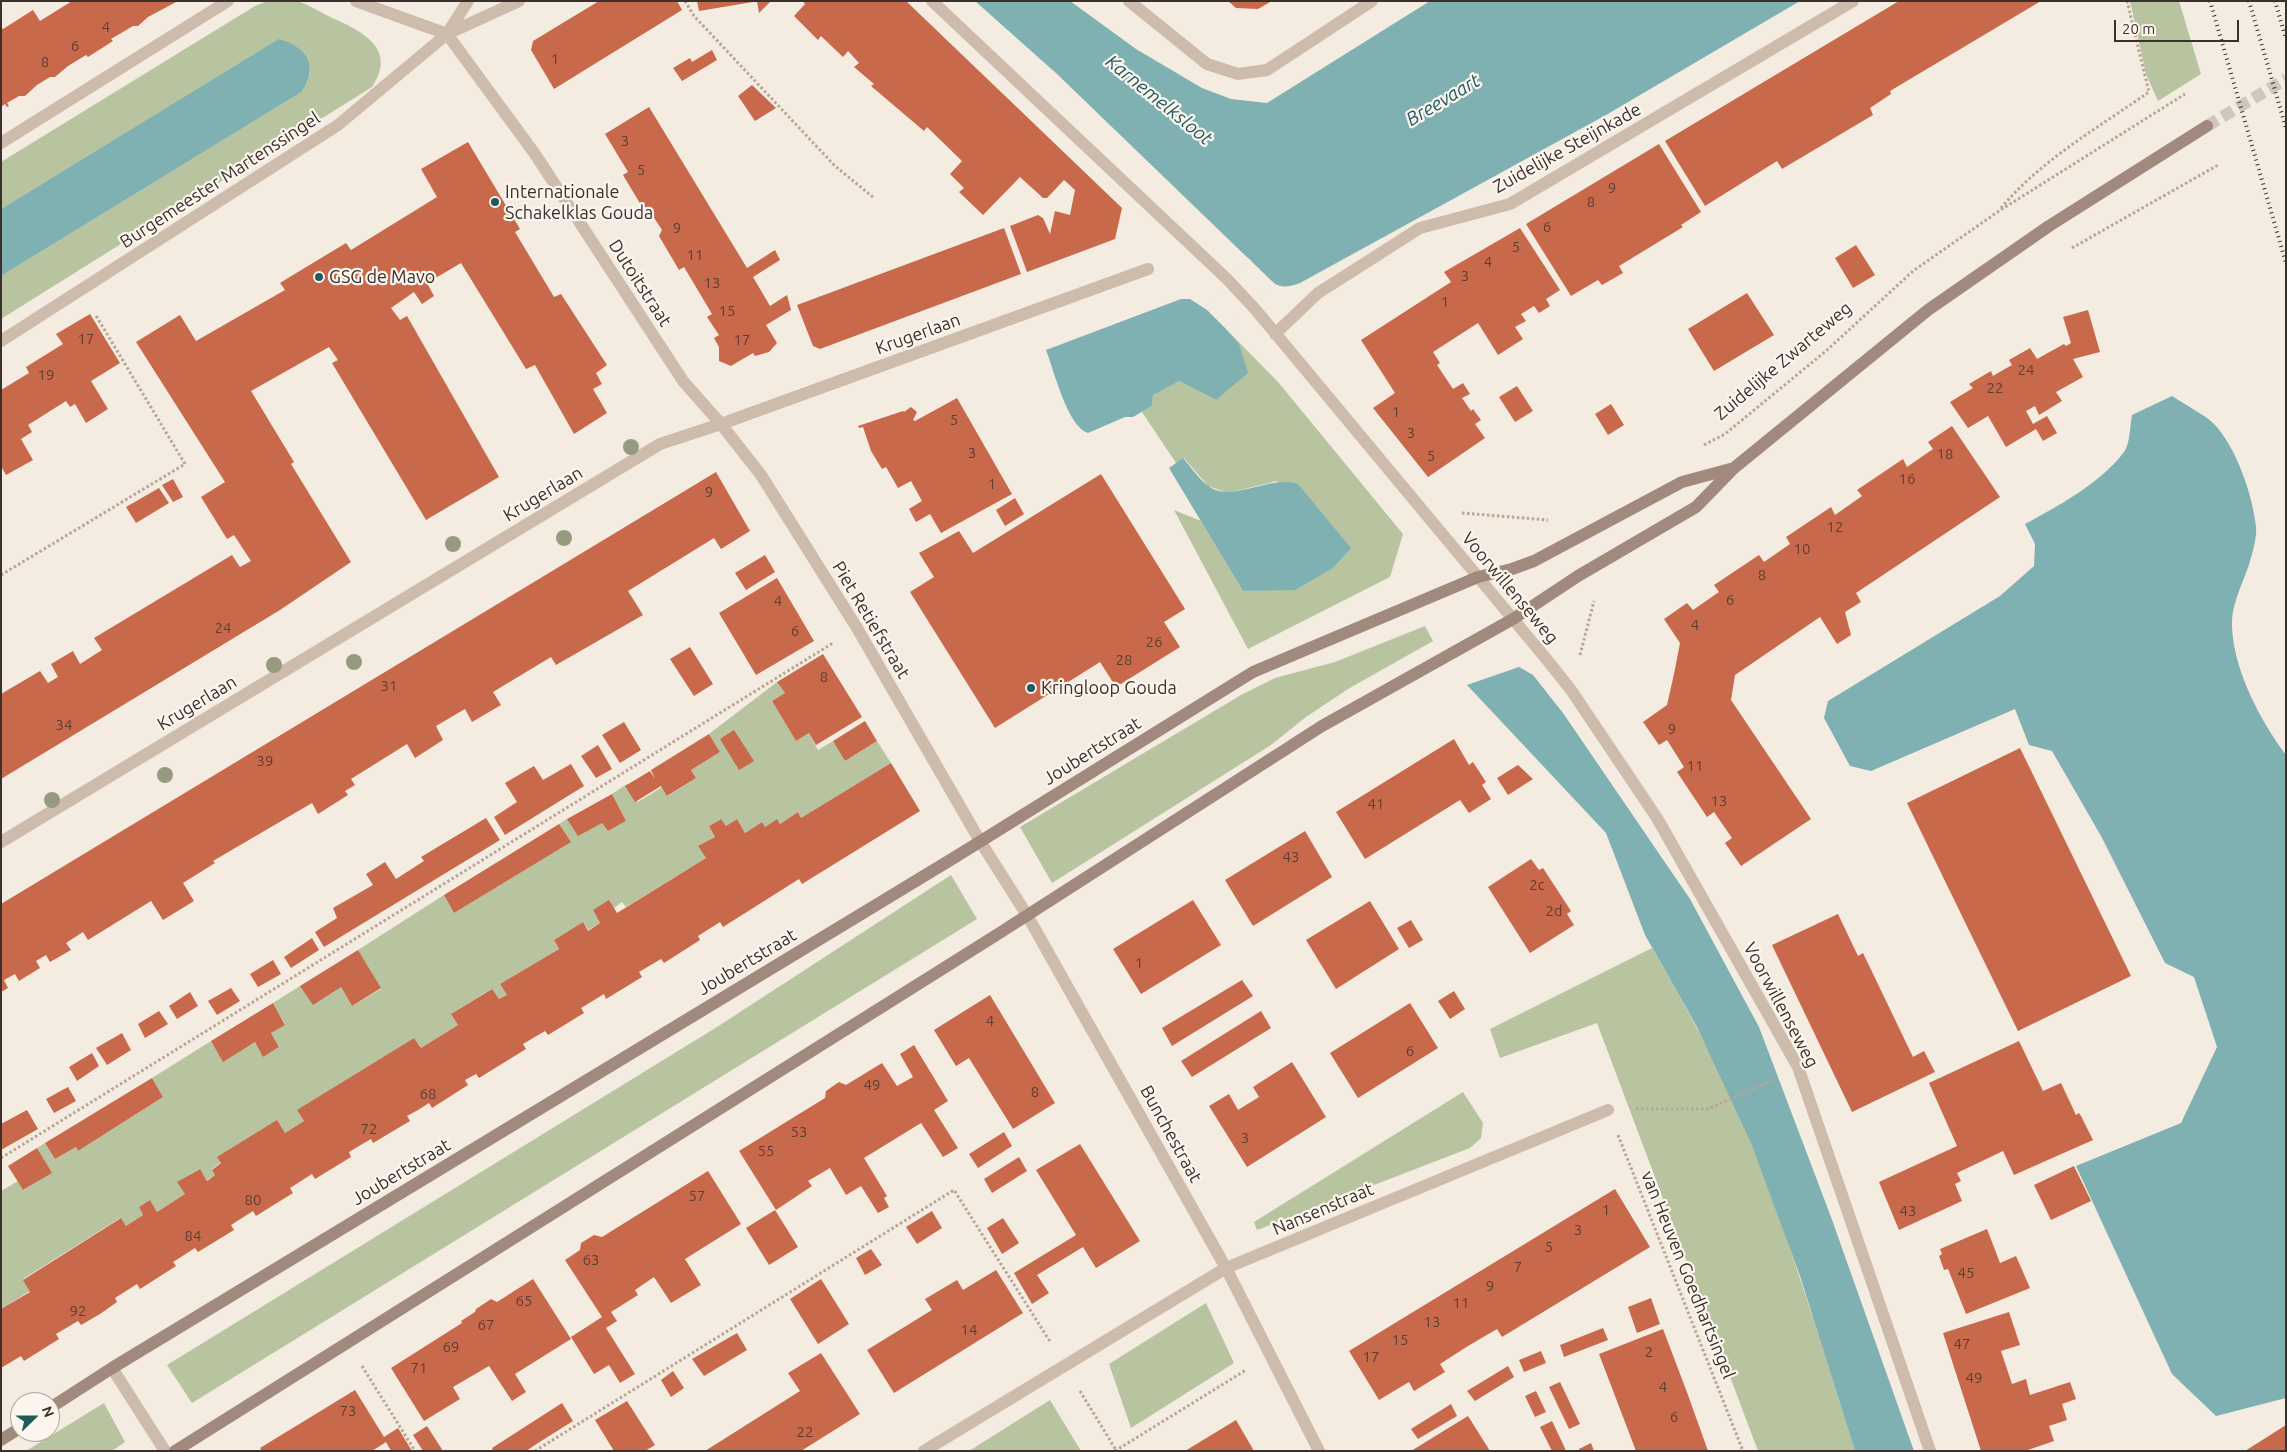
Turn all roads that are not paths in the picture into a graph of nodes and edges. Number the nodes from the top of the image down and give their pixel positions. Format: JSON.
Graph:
{"nodes":[{"id":1,"x":228,"y":1,"type":"edge"},
{"id":2,"x":356,"y":1,"type":"edge"},
{"id":3,"x":468,"y":1,"type":"edge"},
{"id":4,"x":519,"y":1,"type":"edge"},
{"id":5,"x":932,"y":1,"type":"edge"},
{"id":6,"x":1129,"y":1,"type":"edge"},
{"id":7,"x":1372,"y":1,"type":"edge"},
{"id":8,"x":1853,"y":1,"type":"edge"},
{"id":9,"x":447,"y":34,"type":"junction"},
{"id":10,"x":2207,"y":126,"type":"tunnel mouth"},
{"id":11,"x":1,"y":144,"type":"edge"},
{"id":12,"x":1148,"y":269,"type":"dead end"},
{"id":13,"x":1275,"y":334,"type":"junction"},
{"id":14,"x":1,"y":341,"type":"edge"},
{"id":15,"x":722,"y":424,"type":"junction"},
{"id":16,"x":1734,"y":468,"type":"junction"},
{"id":17,"x":1478,"y":577,"type":"junction"},
{"id":18,"x":1513,"y":619,"type":"junction"},
{"id":19,"x":980,"y":841,"type":"junction"},
{"id":20,"x":1,"y":842,"type":"edge"},
{"id":21,"x":1028,"y":915,"type":"junction"},
{"id":22,"x":1608,"y":1110,"type":"road end"},
{"id":23,"x":1226,"y":1268,"type":"junction"},
{"id":24,"x":112,"y":1368,"type":"junction"},
{"id":25,"x":60,"y":1402,"type":"edge"},
{"id":26,"x":165,"y":1451,"type":"edge"},
{"id":27,"x":175,"y":1451,"type":"edge"},
{"id":28,"x":924,"y":1451,"type":"edge"},
{"id":29,"x":1319,"y":1451,"type":"edge"},
{"id":30,"x":1930,"y":1451,"type":"edge"}],
"edges":[{"from":1,"to":11,"type":"street"},
{"from":2,"to":9,"type":"street"},
{"from":3,"to":9,"type":"street","name":"Burgemeester Martenssingel"},
{"from":4,"to":9,"type":"street","name":"Burgemeester Martenssingel"},
{"from":5,"to":13,"type":"street","name":"Voorwillenseweg"},
{"from":6,"to":7,"type":"street"},
{"from":8,"to":13,"type":"street","name":"Zuidelijke Steijnkade"},
{"from":9,"to":14,"type":"street","name":"Burgemeester Martenssingel"},
{"from":9,"to":15,"type":"street","name":"Dutoitstraat"},
{"from":10,"to":16,"type":"main road"},
{"from":12,"to":15,"type":"street","name":"Krugerlaan"},
{"from":13,"to":17,"type":"street","name":"Voorwillenseweg"},
{"from":15,"to":19,"type":"street","name":"Piet Retiefstraat"},
{"from":15,"to":20,"type":"street","name":"Krugerlaan"},
{"from":16,"to":17,"type":"main road"},
{"from":16,"to":18,"type":"main road"},
{"from":17,"to":18,"type":"street","name":"Voorwillenseweg"},
{"from":17,"to":19,"type":"main road","name":"Joubertstraat"},
{"from":18,"to":21,"type":"main road"},
{"from":18,"to":30,"type":"street","name":"Voorwillenseweg"},
{"from":19,"to":21,"type":"street","name":"Bunchestraat"},
{"from":19,"to":24,"type":"main road","name":"Joubertstraat"},
{"from":21,"to":23,"type":"street","name":"Bunchestraat"},
{"from":21,"to":27,"type":"main road"},
{"from":22,"to":23,"type":"street","name":"Nansenstraat"},
{"from":23,"to":28,"type":"street","name":"Nansenstraat"},
{"from":23,"to":29,"type":"street","name":"Bunchestraat"},
{"from":24,"to":25,"type":"main road","name":"Joubertstraat"},
{"from":24,"to":26,"type":"street"}]}
